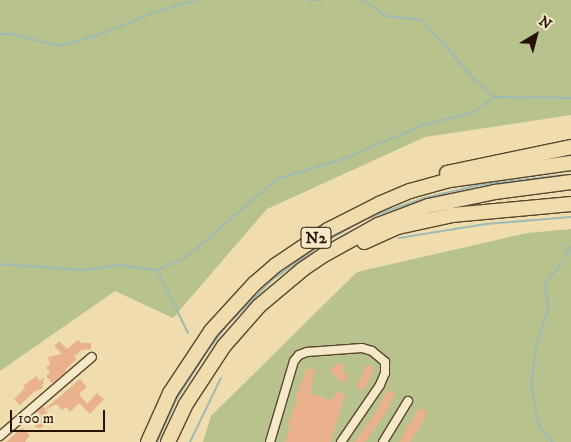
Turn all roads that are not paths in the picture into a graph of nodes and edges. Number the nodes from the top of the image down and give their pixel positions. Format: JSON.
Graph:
{"nodes":[{"id":1,"x":571,"y":147,"type":"edge"},
{"id":2,"x":571,"y":163,"type":"edge"},
{"id":3,"x":571,"y":182,"type":"edge"},
{"id":4,"x":571,"y":204,"type":"edge"},
{"id":5,"x":328,"y":230,"type":"junction"},
{"id":6,"x":224,"y":346,"type":"junction"},
{"id":7,"x":92,"y":357,"type":"dead end"},
{"id":8,"x":408,"y":401,"type":"dead end"},
{"id":9,"x":0,"y":436,"type":"edge"},
{"id":10,"x":148,"y":442,"type":"edge"},
{"id":11,"x":168,"y":442,"type":"edge"},
{"id":12,"x":270,"y":442,"type":"edge"},
{"id":13,"x":341,"y":442,"type":"edge"},
{"id":14,"x":383,"y":442,"type":"edge"}],
"edges":[{"from":1,"to":5,"type":"highway"},
{"from":2,"to":5,"type":"highway","number":"N2"},
{"from":3,"to":6,"type":"highway","number":"N2"},
{"from":4,"to":6,"type":"highway"},
{"from":5,"to":10,"type":"highway","number":"N2"},
{"from":6,"to":11,"type":"highway","number":"N2"},
{"from":7,"to":9,"type":"street"},
{"from":8,"to":14,"type":"street"},
{"from":12,"to":13,"type":"street"}]}
